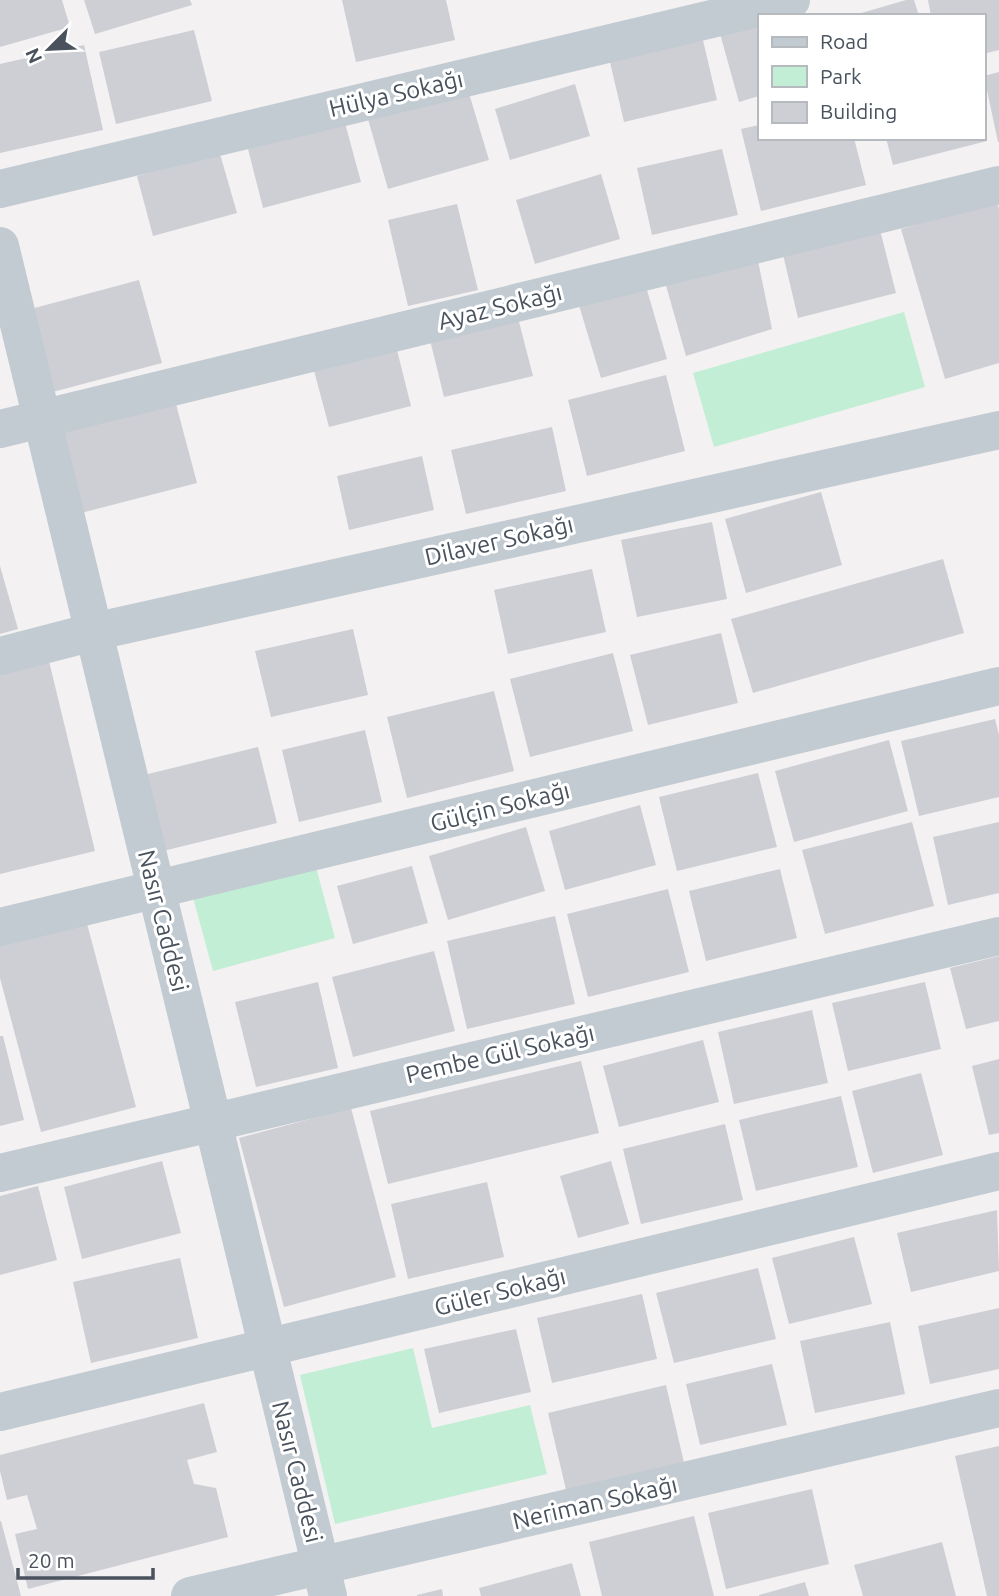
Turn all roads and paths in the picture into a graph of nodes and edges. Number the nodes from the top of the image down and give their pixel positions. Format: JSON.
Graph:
{"nodes":[{"id":1,"x":791,"y":0,"type":"edge"},
{"id":2,"x":999,"y":185,"type":"edge"},
{"id":3,"x":0,"y":188,"type":"edge"},
{"id":4,"x":0,"y":246,"type":"edge"},
{"id":5,"x":42,"y":419,"type":"junction"},
{"id":6,"x":0,"y":429,"type":"edge"},
{"id":7,"x":999,"y":430,"type":"edge"},
{"id":8,"x":93,"y":632,"type":"junction"},
{"id":9,"x":0,"y":656,"type":"edge"},
{"id":10,"x":999,"y":686,"type":"edge"},
{"id":11,"x":156,"y":890,"type":"junction"},
{"id":12,"x":0,"y":927,"type":"edge"},
{"id":13,"x":999,"y":936,"type":"edge"},
{"id":14,"x":213,"y":1122,"type":"junction"},
{"id":15,"x":999,"y":1171,"type":"edge"},
{"id":16,"x":0,"y":1173,"type":"edge"},
{"id":17,"x":267,"y":1348,"type":"junction"},
{"id":18,"x":999,"y":1408,"type":"edge"},
{"id":19,"x":0,"y":1412,"type":"edge"},
{"id":20,"x":324,"y":1582,"type":"edge"},
{"id":21,"x":190,"y":1596,"type":"edge"}],
"edges":[{"from":1,"to":3,"type":"street","name":"Hülya Sokağı"},
{"from":2,"to":5,"type":"street","name":"Ayaz Sokağı"},
{"from":4,"to":5,"type":"street","name":"Nasır Caddesi"},
{"from":5,"to":6,"type":"street","name":"Ayaz Sokağı"},
{"from":5,"to":8,"type":"street","name":"Nasır Caddesi"},
{"from":7,"to":8,"type":"street","name":"Dilaver Sokağı"},
{"from":8,"to":9,"type":"street","name":"Dilaver Sokağı"},
{"from":8,"to":11,"type":"street","name":"Nasır Caddesi"},
{"from":10,"to":11,"type":"street","name":"Gülçin Sokağı"},
{"from":11,"to":12,"type":"street","name":"Gülçin Sokağı"},
{"from":11,"to":14,"type":"street","name":"Nasır Caddesi"},
{"from":13,"to":14,"type":"street","name":"Pembe Gül Sokağı"},
{"from":14,"to":16,"type":"street","name":"Pembe Gül Sokağı"},
{"from":14,"to":17,"type":"street","name":"Nasır Caddesi"},
{"from":15,"to":17,"type":"street","name":"Güler Sokağı"},
{"from":17,"to":19,"type":"street","name":"Güler Sokağı"},
{"from":17,"to":20,"type":"street","name":"Nasır Caddesi"},
{"from":18,"to":20,"type":"street","name":"Neriman Sokağı"},
{"from":20,"to":21,"type":"street","name":"Neriman Sokağı"}]}
